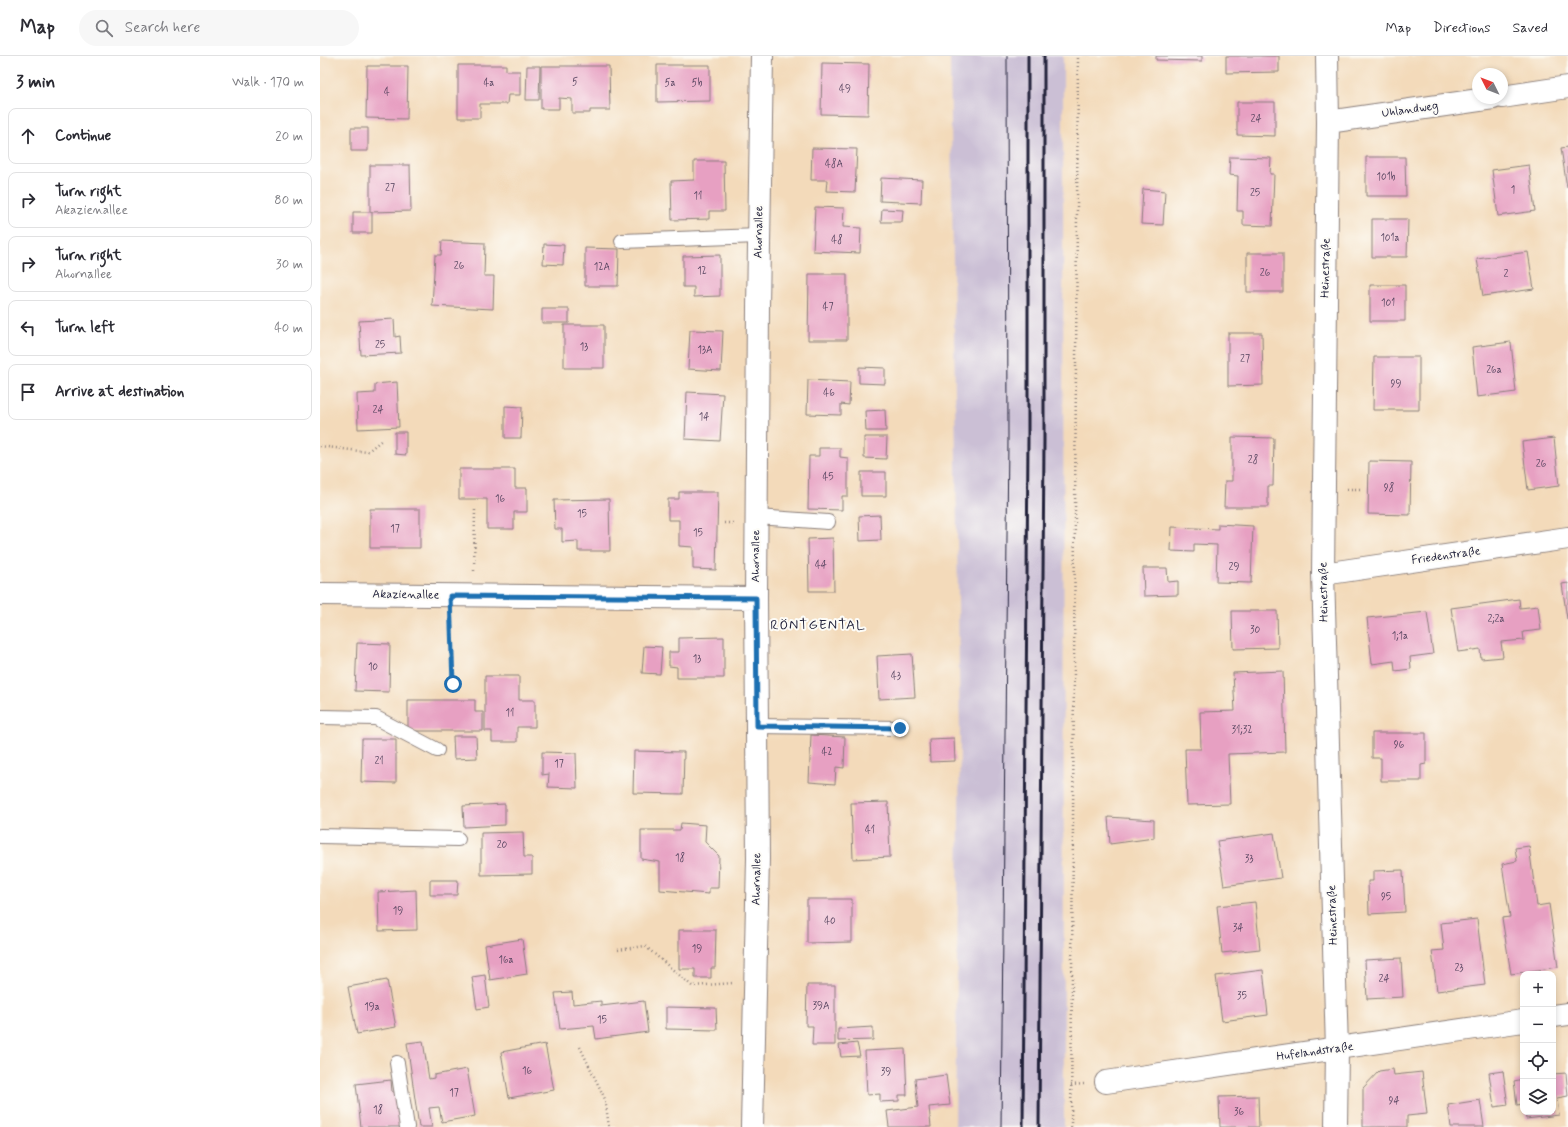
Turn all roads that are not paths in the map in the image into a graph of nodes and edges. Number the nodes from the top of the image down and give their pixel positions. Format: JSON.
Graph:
{"nodes":[{"id":1,"x":762,"y":56,"type":"edge"},
{"id":2,"x":1327,"y":56,"type":"edge"},
{"id":3,"x":1568,"y":87,"type":"edge"},
{"id":4,"x":1508,"y":96,"type":"edge"},
{"id":5,"x":1472,"y":101,"type":"edge"},
{"id":6,"x":1328,"y":122,"type":"junction"},
{"id":7,"x":759,"y":236,"type":"junction"},
{"id":8,"x":622,"y":241,"type":"dead end"},
{"id":9,"x":756,"y":517,"type":"junction"},
{"id":10,"x":828,"y":522,"type":"dead end"},
{"id":11,"x":1568,"y":538,"type":"edge"},
{"id":12,"x":1323,"y":574,"type":"junction"},
{"id":13,"x":320,"y":594,"type":"edge"},
{"id":14,"x":756,"y":598,"type":"junction"},
{"id":15,"x":320,"y":717,"type":"edge"},
{"id":16,"x":757,"y":726,"type":"junction"},
{"id":17,"x":900,"y":728,"type":"dead end"},
{"id":18,"x":437,"y":750,"type":"dead end"},
{"id":19,"x":320,"y":836,"type":"edge"},
{"id":20,"x":458,"y":839,"type":"dead end"},
{"id":21,"x":1568,"y":1014,"type":"edge"},
{"id":22,"x":1556,"y":1016,"type":"edge"},
{"id":23,"x":1520,"y":1021,"type":"edge"},
{"id":24,"x":1337,"y":1049,"type":"junction"},
{"id":25,"x":397,"y":1063,"type":"dead end"},
{"id":26,"x":1106,"y":1082,"type":"dead end"},
{"id":27,"x":407,"y":1127,"type":"edge"},
{"id":28,"x":752,"y":1127,"type":"edge"},
{"id":29,"x":1336,"y":1127,"type":"edge"}],
"edges":[{"from":1,"to":7,"type":"street","name":"Ahornallee"},
{"from":2,"to":6,"type":"street","name":"Heinestraße"},
{"from":3,"to":4,"type":"street"},
{"from":5,"to":6,"type":"street","name":"Uhlandweg"},
{"from":6,"to":12,"type":"street","name":"Heinestraße"},
{"from":7,"to":8,"type":"lane"},
{"from":7,"to":9,"type":"street","name":"Ahornallee"},
{"from":9,"to":10,"type":"lane"},
{"from":9,"to":14,"type":"street","name":"Ahornallee"},
{"from":11,"to":12,"type":"street","name":"Friedenstraße"},
{"from":12,"to":24,"type":"street","name":"Heinestraße"},
{"from":13,"to":14,"type":"street","name":"Akazienallee"},
{"from":14,"to":16,"type":"street","name":"Ahornallee"},
{"from":15,"to":18,"type":"lane"},
{"from":16,"to":17,"type":"lane"},
{"from":16,"to":28,"type":"street","name":"Ahornallee"},
{"from":19,"to":20,"type":"lane"},
{"from":21,"to":22,"type":"street"},
{"from":23,"to":24,"type":"street","name":"Hufelandstraße"},
{"from":24,"to":26,"type":"street","name":"Hufelandstraße"},
{"from":24,"to":29,"type":"street","name":"Heinestraße"},
{"from":25,"to":27,"type":"lane"}]}
